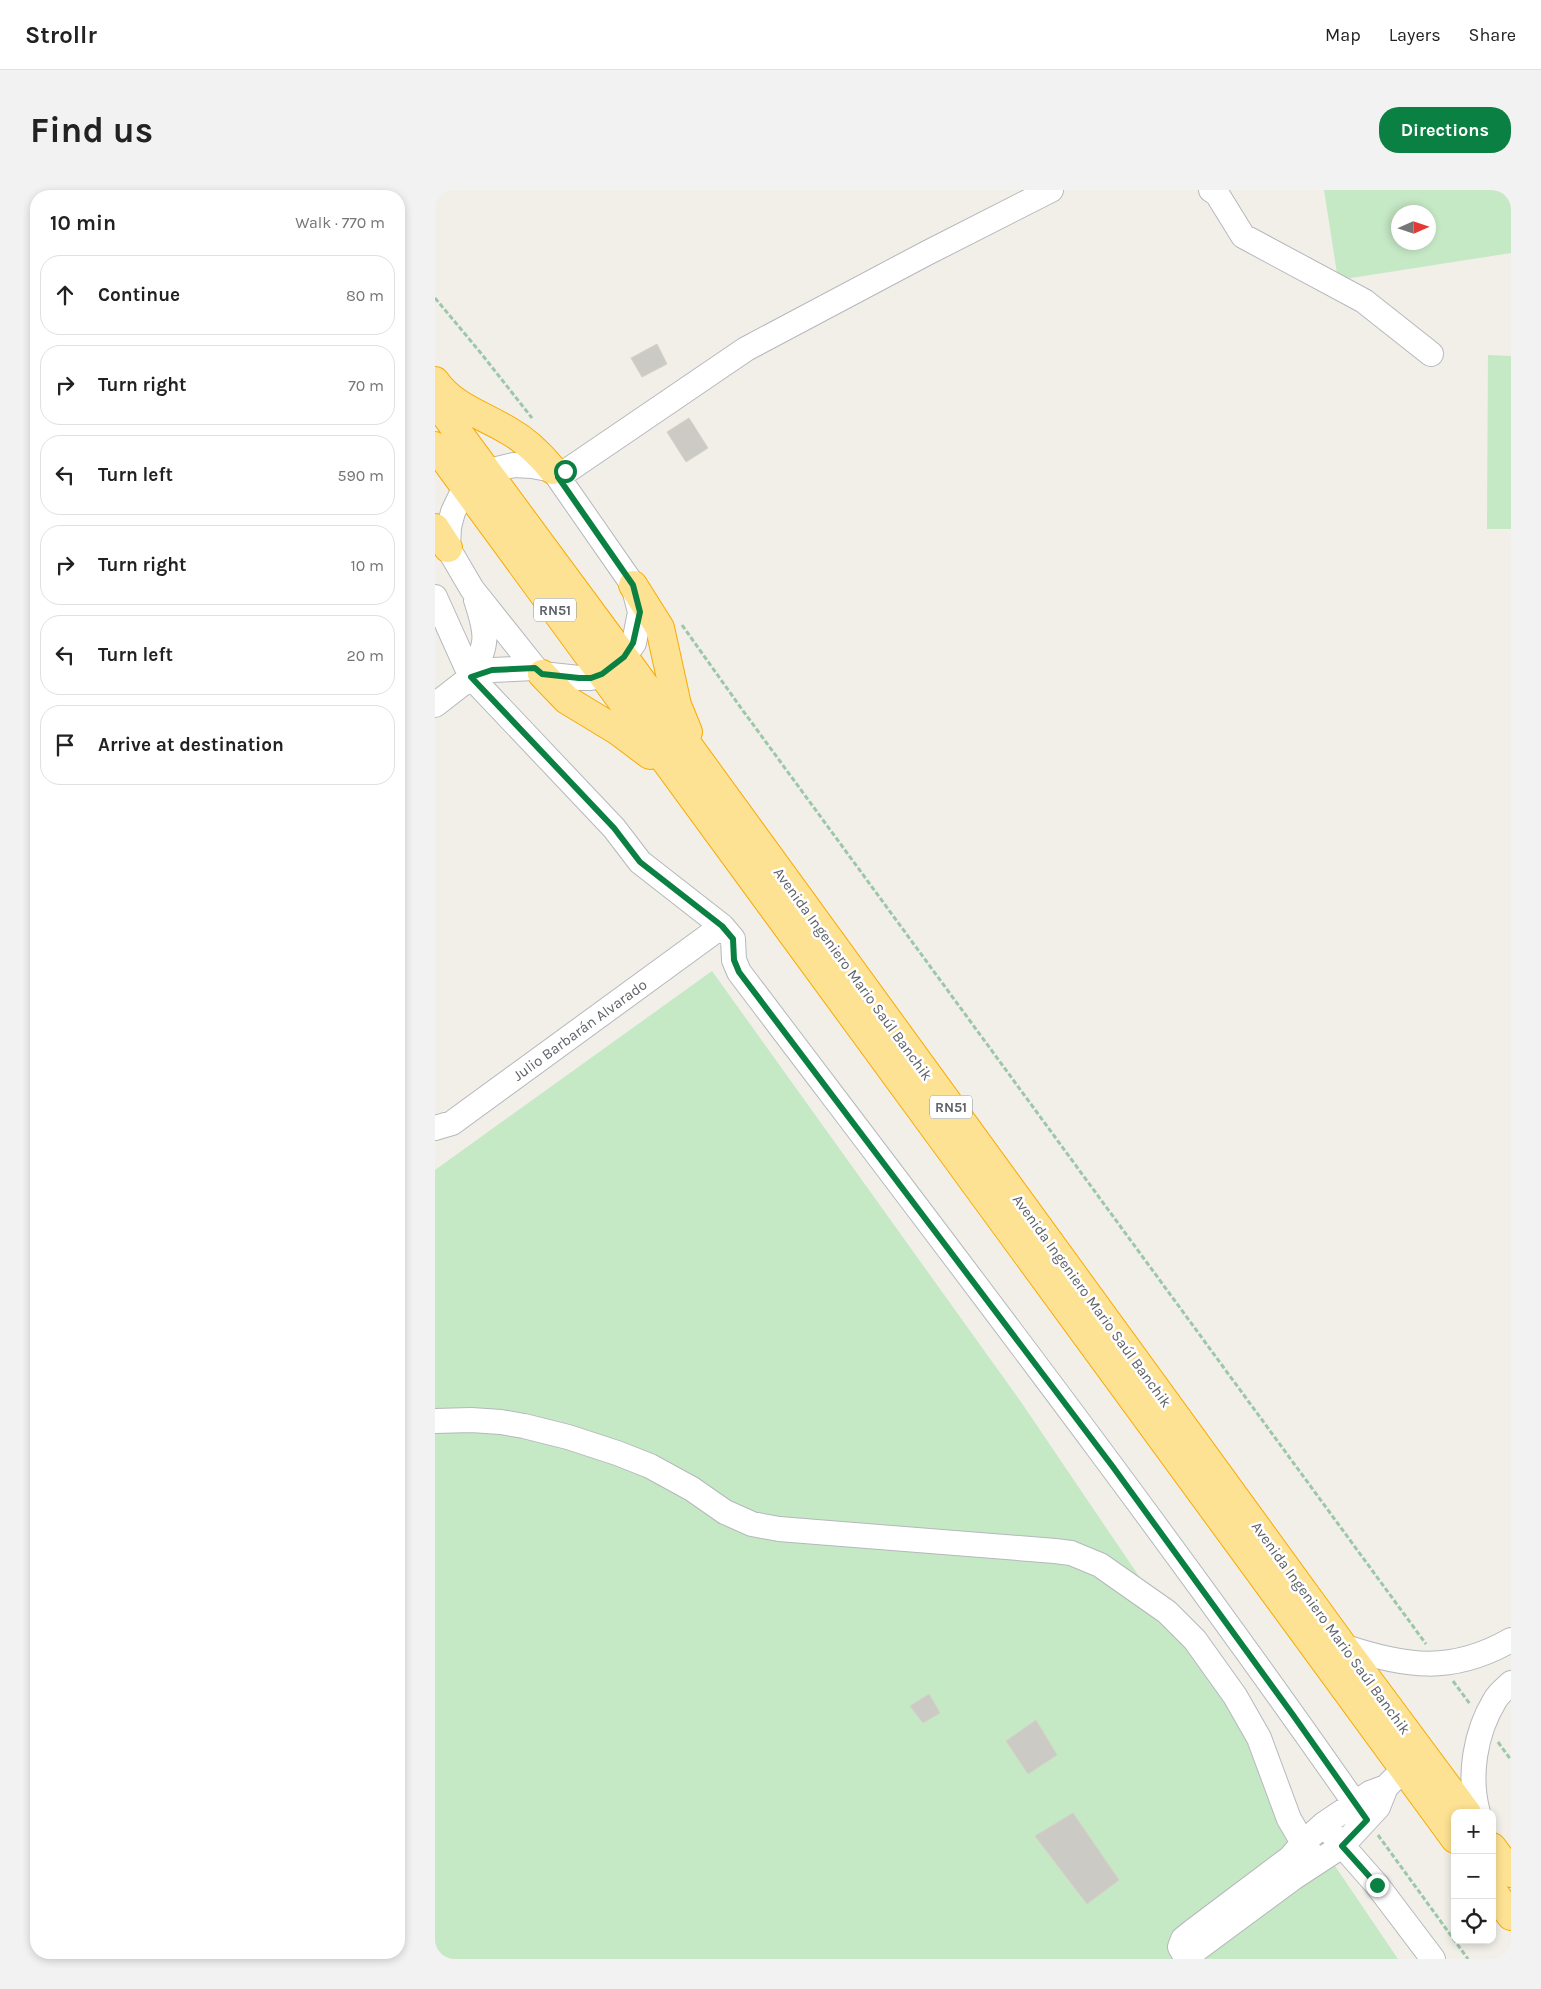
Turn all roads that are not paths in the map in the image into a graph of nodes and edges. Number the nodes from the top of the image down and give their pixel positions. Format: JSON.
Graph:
{"nodes":[{"id":1,"x":1051,"y":190,"type":"edge"},
{"id":2,"x":1211,"y":190,"type":"edge"},
{"id":3,"x":1431,"y":354,"type":"dead end"},
{"id":4,"x":435,"y":381,"type":"edge"},
{"id":5,"x":435,"y":401,"type":"edge"},
{"id":6,"x":435,"y":446,"type":"edge"},
{"id":7,"x":555,"y":473,"type":"junction"},
{"id":8,"x":475,"y":479,"type":"junction"},
{"id":9,"x":441,"y":538,"type":"edge"},
{"id":10,"x":633,"y":585,"type":"junction"},
{"id":11,"x":472,"y":589,"type":"junction"},
{"id":12,"x":435,"y":597,"type":"edge"},
{"id":13,"x":624,"y":657,"type":"junction"},
{"id":14,"x":539,"y":671,"type":"junction"},
{"id":15,"x":602,"y":674,"type":"junction"},
{"id":16,"x":471,"y":677,"type":"junction"},
{"id":17,"x":435,"y":705,"type":"edge"},
{"id":18,"x":703,"y":768,"type":"junction"},
{"id":19,"x":674,"y":774,"type":"junction"},
{"id":20,"x":722,"y":926,"type":"junction"},
{"id":21,"x":435,"y":1128,"type":"edge"},
{"id":22,"x":435,"y":1421,"type":"edge"},
{"id":23,"x":1511,"y":1640,"type":"edge"},
{"id":24,"x":1343,"y":1646,"type":"junction"},
{"id":25,"x":1511,"y":1683,"type":"edge"},
{"id":26,"x":1395,"y":1778,"type":"junction"},
{"id":27,"x":1464,"y":1809,"type":"edge"},
{"id":28,"x":1477,"y":1809,"type":"edge"},
{"id":29,"x":1360,"y":1811,"type":"junction"},
{"id":30,"x":1324,"y":1824,"type":"junction"},
{"id":31,"x":1451,"y":1835,"type":"edge"},
{"id":32,"x":1342,"y":1846,"type":"junction"},
{"id":33,"x":1310,"y":1852,"type":"junction"},
{"id":34,"x":1496,"y":1852,"type":"edge"},
{"id":35,"x":1511,"y":1873,"type":"edge"},
{"id":36,"x":1496,"y":1895,"type":"edge"},
{"id":37,"x":1511,"y":1916,"type":"edge"},
{"id":38,"x":1433,"y":1959,"type":"edge"}],
"edges":[{"from":1,"to":7,"type":"street"},
{"from":2,"to":3,"type":"street"},
{"from":4,"to":7,"type":"highway"},
{"from":5,"to":8,"type":"highway","name":"Avenida Ingeniero Mario Saúl Banchik","number":"RN51"},
{"from":6,"to":8,"type":"highway","name":"Avenida Ingeniero Mario Saúl Banchik","number":"RN51"},
{"from":7,"to":8,"type":"street"},
{"from":7,"to":10,"type":"street"},
{"from":8,"to":9,"type":"street"},
{"from":8,"to":13,"type":"highway","name":"Avenida Ingeniero Mario Saúl Banchik","number":"RN51"},
{"from":8,"to":15,"type":"highway","name":"Avenida Ingeniero Mario Saúl Banchik","number":"RN51"},
{"from":9,"to":11,"type":"street"},
{"from":10,"to":13,"type":"street"},
{"from":10,"to":18,"type":"highway"},
{"from":11,"to":14,"type":"street"},
{"from":11,"to":16,"type":"street"},
{"from":12,"to":16,"type":"street"},
{"from":13,"to":15,"type":"street"},
{"from":13,"to":18,"type":"highway","name":"Avenida Ingeniero Mario Saúl Banchik","number":"RN51"},
{"from":14,"to":15,"type":"street"},
{"from":14,"to":16,"type":"street"},
{"from":14,"to":19,"type":"highway"},
{"from":15,"to":19,"type":"highway","name":"Avenida Ingeniero Mario Saúl Banchik","number":"RN51"},
{"from":16,"to":17,"type":"street"},
{"from":16,"to":20,"type":"street"},
{"from":18,"to":24,"type":"highway","name":"Avenida Ingeniero Mario Saúl Banchik","number":"RN51"},
{"from":19,"to":26,"type":"highway","name":"Avenida Ingeniero Mario Saúl Banchik","number":"RN51"},
{"from":20,"to":21,"type":"street","name":"Julio Barbarán Alvarado"},
{"from":20,"to":29,"type":"street"},
{"from":22,"to":33,"type":"street"},
{"from":23,"to":24,"type":"street"},
{"from":24,"to":27,"type":"highway","name":"Avenida Ingeniero Mario Saúl Banchik","number":"RN51"},
{"from":25,"to":28,"type":"street"},
{"from":26,"to":29,"type":"street"},
{"from":26,"to":31,"type":"highway","name":"Avenida Ingeniero Mario Saúl Banchik","number":"RN51"},
{"from":29,"to":30,"type":"street"},
{"from":29,"to":32,"type":"street"},
{"from":30,"to":32,"type":"street"},
{"from":30,"to":33,"type":"street"},
{"from":32,"to":33,"type":"street"},
{"from":32,"to":38,"type":"street"},
{"from":33,"to":33,"type":"street"},
{"from":34,"to":35,"type":"highway"},
{"from":36,"to":37,"type":"highway"}]}
